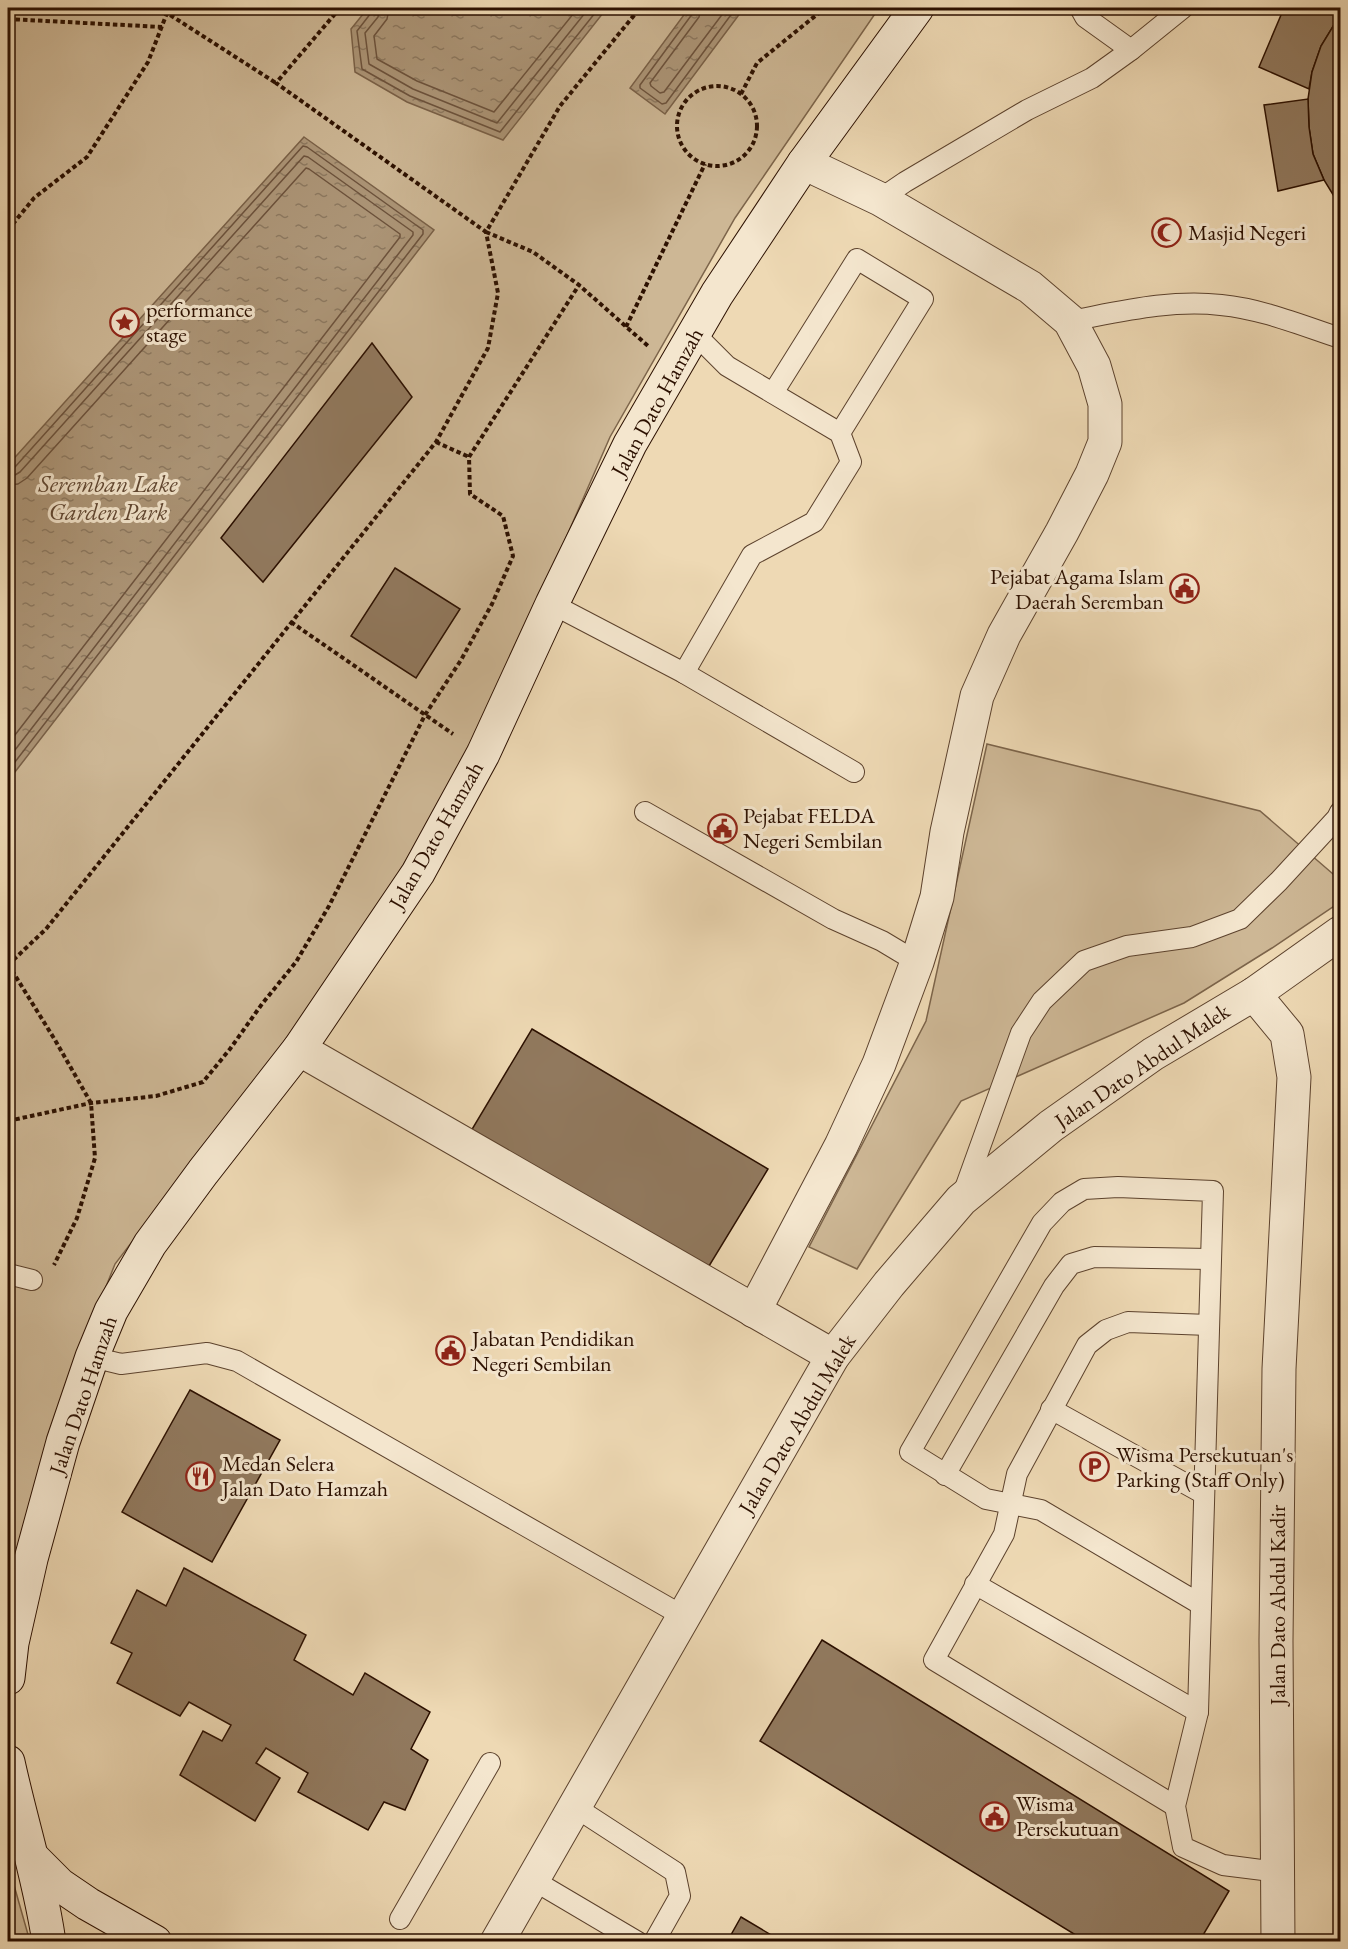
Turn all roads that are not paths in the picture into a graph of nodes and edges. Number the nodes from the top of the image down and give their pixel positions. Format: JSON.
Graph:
{"nodes":[{"id":1,"x":917,"y":8,"type":"edge"},
{"id":2,"x":1080,"y":8,"type":"edge"},
{"id":3,"x":1184,"y":8,"type":"edge"},
{"id":4,"x":1131,"y":50,"type":"junction"},
{"id":5,"x":804,"y":163,"type":"junction"},
{"id":6,"x":880,"y":200,"type":"junction"},
{"id":7,"x":1070,"y":321,"type":"junction"},
{"id":8,"x":695,"y":334,"type":"junction"},
{"id":9,"x":1341,"y":338,"type":"edge"},
{"id":10,"x":773,"y":393,"type":"junction"},
{"id":11,"x":840,"y":433,"type":"junction"},
{"id":12,"x":552,"y":604,"type":"junction"},
{"id":13,"x":684,"y":673,"type":"junction"},
{"id":14,"x":854,"y":772,"type":"dead end"},
{"id":15,"x":645,"y":812,"type":"dead end"},
{"id":16,"x":1341,"y":812,"type":"edge"},
{"id":17,"x":1341,"y":933,"type":"edge"},
{"id":18,"x":917,"y":962,"type":"junction"},
{"id":19,"x":1254,"y":994,"type":"junction"},
{"id":20,"x":299,"y":1049,"type":"junction"},
{"id":21,"x":961,"y":1200,"type":"junction"},
{"id":22,"x":1210,"y":1259,"type":"junction"},
{"id":23,"x":8,"y":1274,"type":"edge"},
{"id":24,"x":41,"y":1277,"type":"road end"},
{"id":25,"x":754,"y":1311,"type":"junction"},
{"id":26,"x":1209,"y":1325,"type":"junction"},
{"id":27,"x":833,"y":1356,"type":"junction"},
{"id":28,"x":92,"y":1357,"type":"junction"},
{"id":29,"x":1052,"y":1409,"type":"junction"},
{"id":30,"x":945,"y":1475,"type":"junction"},
{"id":31,"x":1204,"y":1494,"type":"junction"},
{"id":32,"x":1011,"y":1505,"type":"junction"},
{"id":33,"x":975,"y":1584,"type":"junction"},
{"id":34,"x":1200,"y":1604,"type":"junction"},
{"id":35,"x":684,"y":1616,"type":"junction"},
{"id":36,"x":8,"y":1678,"type":"edge"},
{"id":37,"x":1198,"y":1713,"type":"junction"},
{"id":38,"x":8,"y":1761,"type":"edge"},
{"id":39,"x":490,"y":1763,"type":"dead end"},
{"id":40,"x":1175,"y":1806,"type":"junction"},
{"id":41,"x":575,"y":1807,"type":"junction"},
{"id":42,"x":34,"y":1859,"type":"junction"},
{"id":43,"x":1278,"y":1872,"type":"junction"},
{"id":44,"x":533,"y":1880,"type":"junction"},
{"id":45,"x":400,"y":1919,"type":"dead end"},
{"id":46,"x":49,"y":1941,"type":"edge"},
{"id":47,"x":155,"y":1941,"type":"edge"},
{"id":48,"x":497,"y":1941,"type":"edge"},
{"id":49,"x":638,"y":1941,"type":"edge"},
{"id":50,"x":654,"y":1941,"type":"edge"},
{"id":51,"x":1278,"y":1941,"type":"edge"}],
"edges":[{"from":1,"to":5,"type":"street","name":"Jalan Dato Hamzah"},
{"from":2,"to":4,"type":"lane"},
{"from":3,"to":4,"type":"lane"},
{"from":4,"to":6,"type":"lane"},
{"from":5,"to":6,"type":"street"},
{"from":5,"to":8,"type":"street","name":"Jalan Dato Hamzah"},
{"from":6,"to":7,"type":"street"},
{"from":7,"to":9,"type":"lane"},
{"from":7,"to":18,"type":"street"},
{"from":8,"to":10,"type":"lane"},
{"from":8,"to":12,"type":"street","name":"Jalan Dato Hamzah"},
{"from":10,"to":11,"type":"lane"},
{"from":10,"to":11,"type":"lane"},
{"from":11,"to":13,"type":"lane"},
{"from":12,"to":13,"type":"lane"},
{"from":12,"to":20,"type":"street","name":"Jalan Dato Hamzah"},
{"from":13,"to":14,"type":"lane"},
{"from":15,"to":18,"type":"lane"},
{"from":16,"to":21,"type":"lane"},
{"from":17,"to":19,"type":"street","name":"Jalan Dato Abdul Malek"},
{"from":18,"to":25,"type":"street"},
{"from":19,"to":21,"type":"street","name":"Jalan Dato Abdul Malek"},
{"from":19,"to":43,"type":"street","name":"Jalan Dato Abdul Kadir"},
{"from":20,"to":25,"type":"street"},
{"from":20,"to":28,"type":"street","name":"Jalan Dato Hamzah"},
{"from":21,"to":27,"type":"street","name":"Jalan Dato Abdul Malek"},
{"from":22,"to":26,"type":"lane"},
{"from":22,"to":30,"type":"lane"},
{"from":22,"to":30,"type":"lane"},
{"from":23,"to":24,"type":"lane"},
{"from":25,"to":27,"type":"street"},
{"from":26,"to":29,"type":"lane"},
{"from":26,"to":31,"type":"lane"},
{"from":27,"to":35,"type":"street","name":"Jalan Dato Abdul Malek"},
{"from":28,"to":35,"type":"lane"},
{"from":28,"to":36,"type":"street","name":"Jalan Dato Hamzah"},
{"from":29,"to":31,"type":"lane"},
{"from":29,"to":32,"type":"lane"},
{"from":30,"to":32,"type":"lane"},
{"from":31,"to":34,"type":"lane"},
{"from":32,"to":33,"type":"lane"},
{"from":32,"to":34,"type":"lane"},
{"from":33,"to":37,"type":"lane"},
{"from":33,"to":40,"type":"lane"},
{"from":34,"to":37,"type":"lane"},
{"from":35,"to":41,"type":"street","name":"Jalan Dato Abdul Malek"},
{"from":37,"to":40,"type":"lane"},
{"from":38,"to":42,"type":"street"},
{"from":39,"to":45,"type":"lane"},
{"from":40,"to":43,"type":"lane"},
{"from":41,"to":44,"type":"street","name":"Jalan Dato Abdul Malek"},
{"from":41,"to":50,"type":"lane"},
{"from":42,"to":46,"type":"street"},
{"from":42,"to":47,"type":"street"},
{"from":43,"to":51,"type":"street","name":"Jalan Dato Abdul Kadir"},
{"from":44,"to":48,"type":"street","name":"Jalan Dato Abdul Malek"},
{"from":44,"to":49,"type":"lane"}]}
